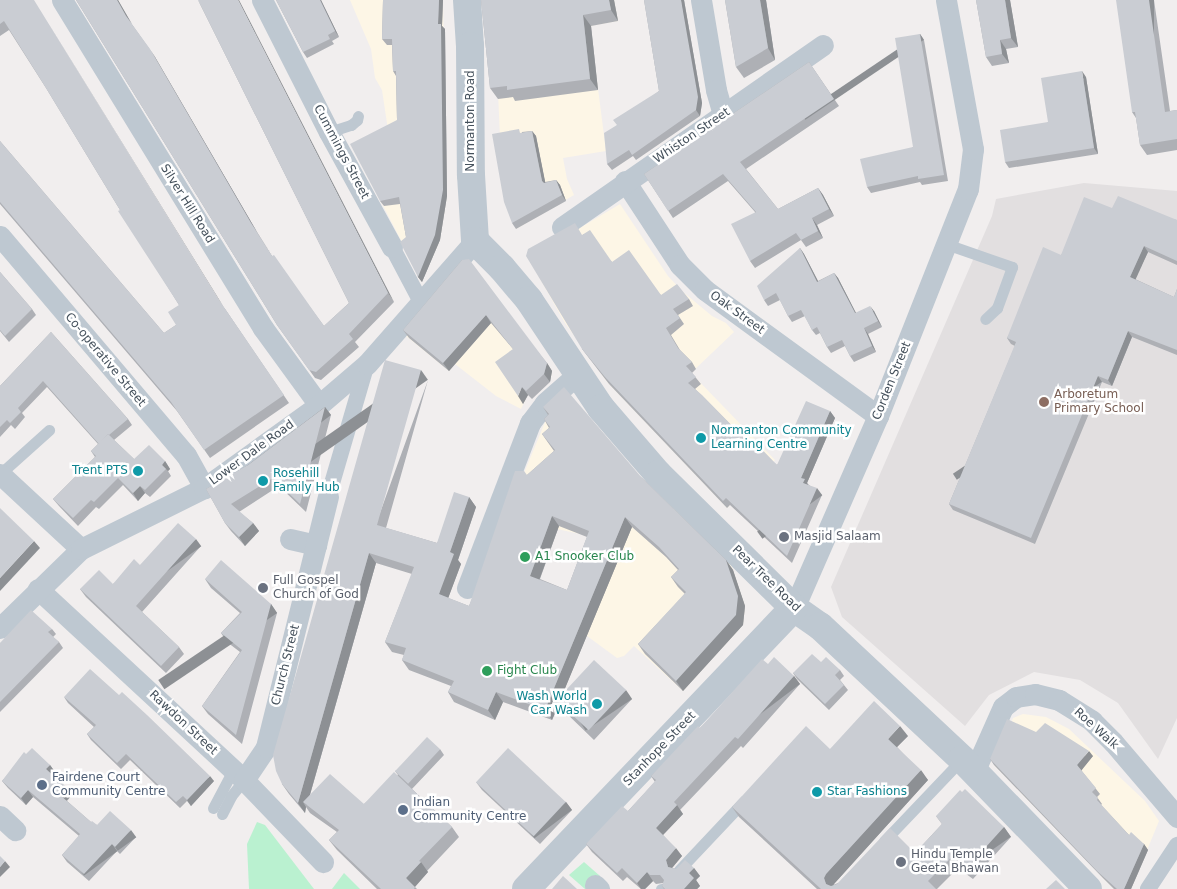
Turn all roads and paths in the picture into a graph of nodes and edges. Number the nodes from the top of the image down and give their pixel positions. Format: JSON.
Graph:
{"nodes":[{"id":1,"x":62,"y":0,"type":"edge"},
{"id":2,"x":262,"y":0,"type":"edge"},
{"id":3,"x":467,"y":0,"type":"edge"},
{"id":4,"x":701,"y":0,"type":"edge"},
{"id":5,"x":946,"y":0,"type":"edge"},
{"id":6,"x":823,"y":45,"type":"dead end"},
{"id":7,"x":723,"y":115,"type":"junction"},
{"id":8,"x":358,"y":116,"type":"dead end"},
{"id":9,"x":329,"y":132,"type":"junction"},
{"id":10,"x":626,"y":181,"type":"junction"},
{"id":11,"x":562,"y":227,"type":"dead end"},
{"id":12,"x":0,"y":236,"type":"edge"},
{"id":13,"x":475,"y":241,"type":"junction"},
{"id":14,"x":946,"y":244,"type":"junction"},
{"id":15,"x":392,"y":247,"type":"joint"},
{"id":16,"x":422,"y":304,"type":"junction"},
{"id":17,"x":985,"y":319,"type":"dead end"},
{"id":18,"x":367,"y":364,"type":"junction"},
{"id":19,"x":578,"y":374,"type":"junction"},
{"id":20,"x":319,"y":405,"type":"junction"},
{"id":21,"x":878,"y":416,"type":"junction"},
{"id":22,"x":49,"y":430,"type":"dead end"},
{"id":23,"x":0,"y":474,"type":"edge"},
{"id":24,"x":204,"y":488,"type":"junction"},
{"id":25,"x":328,"y":497,"type":"joint"},
{"id":26,"x":290,"y":539,"type":"dead end"},
{"id":27,"x":316,"y":545,"type":"junction"},
{"id":28,"x":81,"y":549,"type":"junction"},
{"id":29,"x":467,"y":588,"type":"dead end"},
{"id":30,"x":38,"y":589,"type":"junction"},
{"id":31,"x":794,"y":608,"type":"junction"},
{"id":32,"x":0,"y":628,"type":"edge"},
{"id":33,"x":968,"y":766,"type":"junction"},
{"id":34,"x":238,"y":775,"type":"junction"},
{"id":35,"x":752,"y":792,"type":"edge"},
{"id":36,"x":218,"y":811,"type":"dead end"},
{"id":37,"x":1177,"y":817,"type":"edge"},
{"id":38,"x":1177,"y":845,"type":"edge"},
{"id":39,"x":878,"y":847,"type":"edge"},
{"id":40,"x":323,"y":862,"type":"dead end"},
{"id":41,"x":680,"y":870,"type":"edge"},
{"id":42,"x":526,"y":889,"type":"edge"},
{"id":43,"x":1088,"y":889,"type":"edge"},
{"id":44,"x":1148,"y":889,"type":"edge"}],
"edges":[{"from":1,"to":20,"type":"street","name":"Silver Hill Road"},
{"from":2,"to":9,"type":"street","name":"Cummings Street"},
{"from":3,"to":13,"type":"street","name":"Normanton Road"},
{"from":4,"to":7,"type":"street"},
{"from":5,"to":14,"type":"street","name":"Corden Street"},
{"from":6,"to":7,"type":"street","name":"Whiston Street"},
{"from":7,"to":10,"type":"street","name":"Whiston Street"},
{"from":8,"to":9,"type":"lane"},
{"from":9,"to":15,"type":"street","name":"Cummings Street"},
{"from":10,"to":11,"type":"street","name":"Whiston Street"},
{"from":10,"to":21,"type":"street","name":"Oak Street"},
{"from":12,"to":24,"type":"street","name":"Co-operative Street"},
{"from":13,"to":16,"type":"street","name":"Lower Dale Road"},
{"from":13,"to":19,"type":"street","name":"Pear Tree Road"},
{"from":14,"to":17,"type":"lane"},
{"from":14,"to":21,"type":"street","name":"Corden Street"},
{"from":15,"to":16,"type":"street","name":"Cummings Street"},
{"from":16,"to":18,"type":"street","name":"Lower Dale Road"},
{"from":18,"to":20,"type":"street","name":"Lower Dale Road"},
{"from":18,"to":25,"type":"street","name":"Church Street"},
{"from":19,"to":29,"type":"street"},
{"from":19,"to":31,"type":"street","name":"Pear Tree Road"},
{"from":20,"to":24,"type":"street","name":"Lower Dale Road"},
{"from":21,"to":31,"type":"street","name":"Corden Street"},
{"from":22,"to":23,"type":"lane"},
{"from":23,"to":28,"type":"street"},
{"from":24,"to":28,"type":"street","name":"Lower Dale Road"},
{"from":25,"to":27,"type":"street","name":"Church Street"},
{"from":26,"to":27,"type":"street"},
{"from":27,"to":34,"type":"street","name":"Church Street"},
{"from":28,"to":30,"type":"street","name":"Lower Dale Road"},
{"from":30,"to":32,"type":"street","name":"Lower Dale Road"},
{"from":30,"to":34,"type":"street","name":"Rawdon Street"},
{"from":31,"to":33,"type":"street","name":"Pear Tree Road"},
{"from":31,"to":42,"type":"street","name":"Stanhope Street"},
{"from":33,"to":37,"type":"street","name":"Roe Walk"},
{"from":33,"to":39,"type":"lane"},
{"from":33,"to":43,"type":"street","name":"Pear Tree Road"},
{"from":34,"to":36,"type":"lane"},
{"from":34,"to":40,"type":"street","name":"Rawdon Street"},
{"from":35,"to":41,"type":"lane"},
{"from":38,"to":44,"type":"street"}]}
